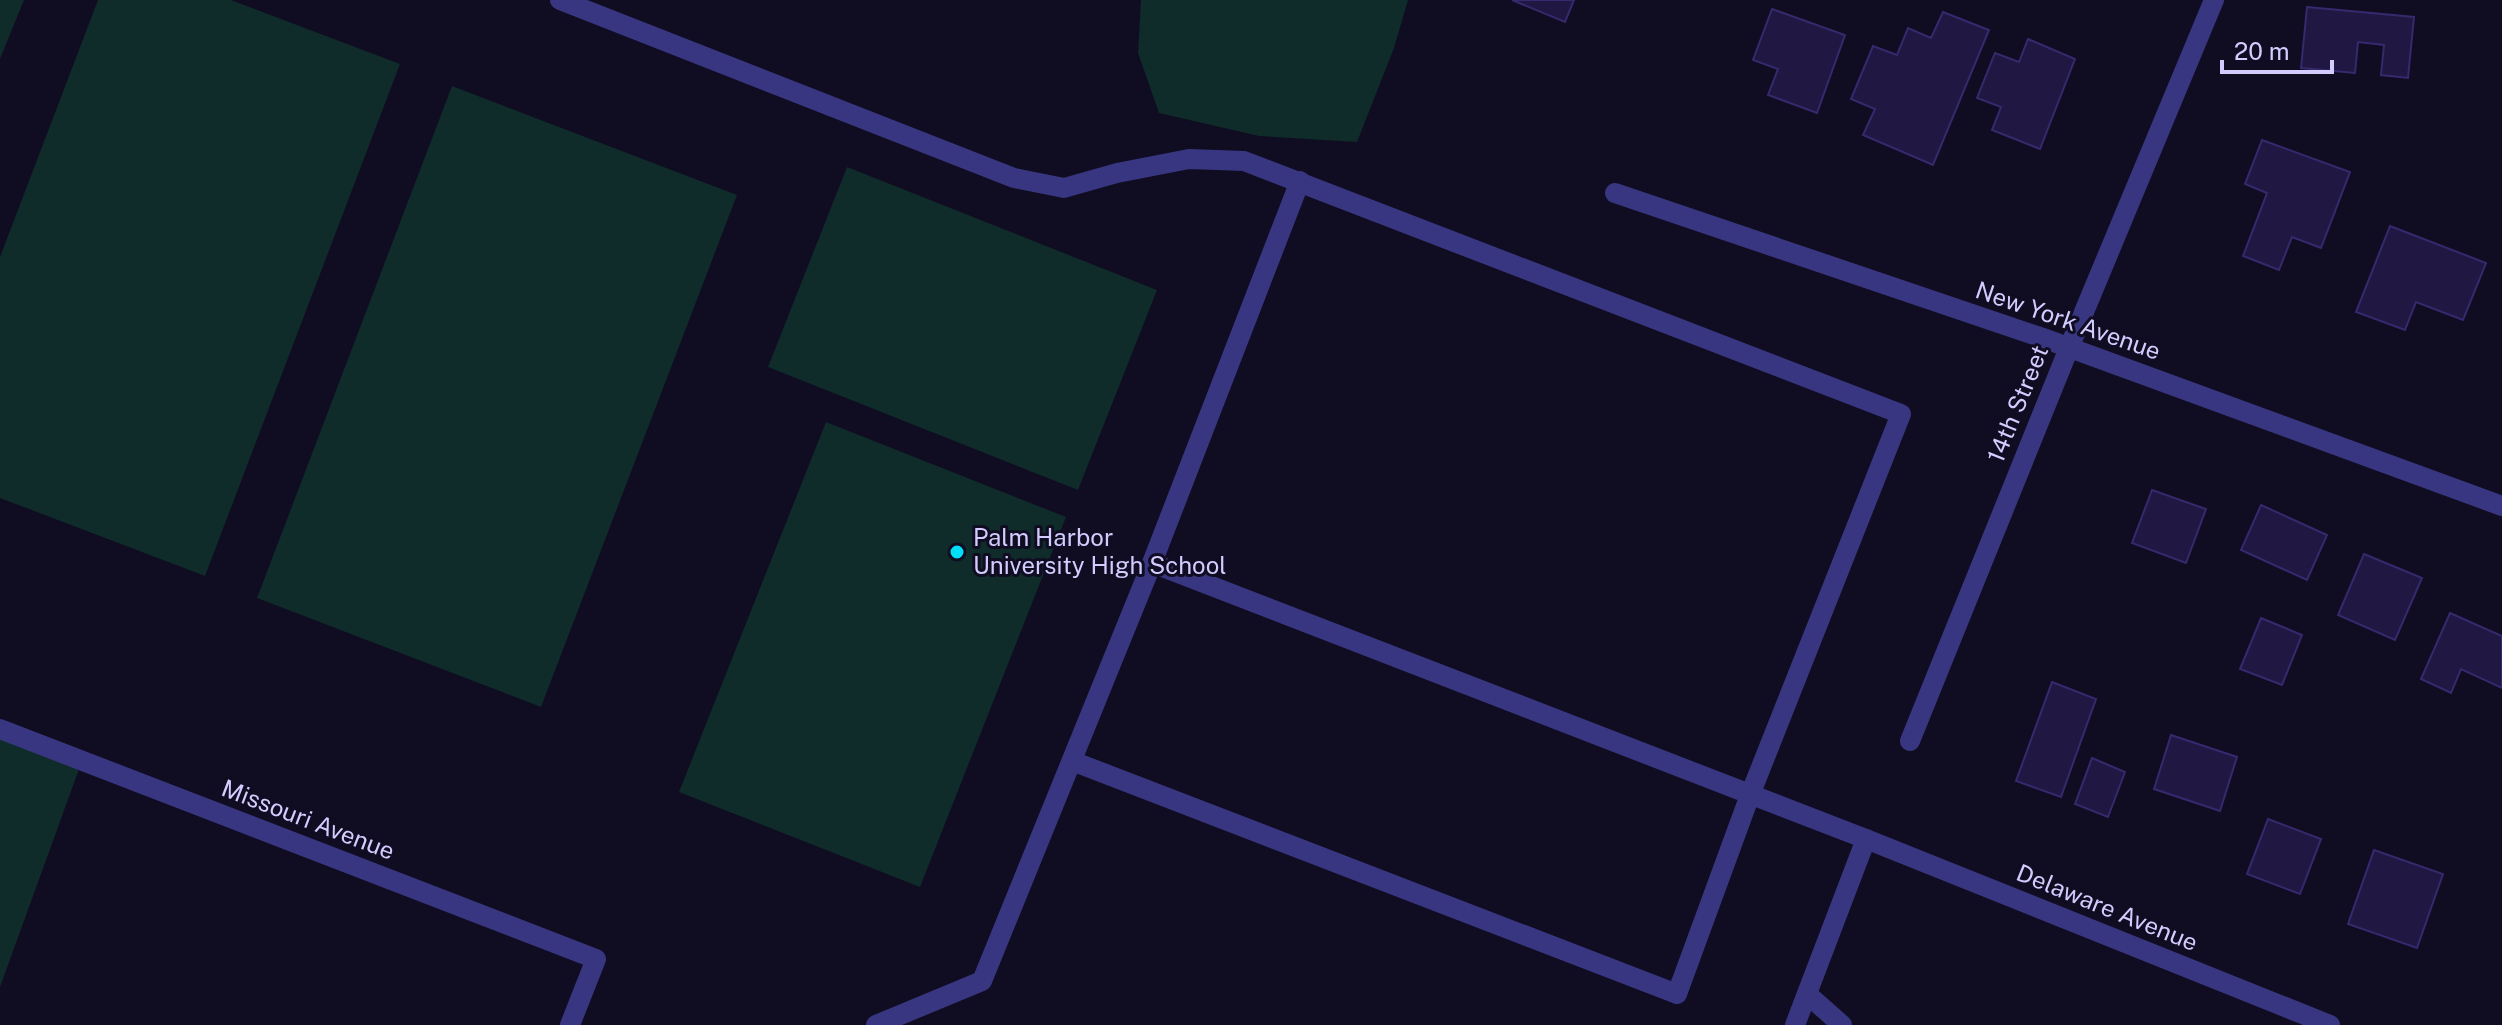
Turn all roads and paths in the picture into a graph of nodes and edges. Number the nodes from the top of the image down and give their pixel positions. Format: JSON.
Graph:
{"nodes":[{"id":1,"x":560,"y":0,"type":"edge"},
{"id":2,"x":2214,"y":0,"type":"edge"},
{"id":3,"x":1300,"y":181,"type":"junction"},
{"id":4,"x":1615,"y":193,"type":"dead end"},
{"id":5,"x":2069,"y":348,"type":"junction"},
{"id":6,"x":2502,"y":506,"type":"edge"},
{"id":7,"x":1152,"y":563,"type":"junction"},
{"id":8,"x":0,"y":729,"type":"edge"},
{"id":9,"x":1910,"y":741,"type":"dead end"},
{"id":10,"x":1072,"y":761,"type":"junction"},
{"id":11,"x":1750,"y":795,"type":"junction"},
{"id":12,"x":1866,"y":839,"type":"junction"},
{"id":13,"x":1807,"y":994,"type":"junction"},
{"id":14,"x":570,"y":1025,"type":"edge"},
{"id":15,"x":876,"y":1025,"type":"edge"},
{"id":16,"x":1795,"y":1025,"type":"edge"},
{"id":17,"x":1842,"y":1025,"type":"edge"},
{"id":18,"x":2330,"y":1025,"type":"edge"}],
"edges":[{"from":1,"to":3,"type":"street"},
{"from":2,"to":5,"type":"street","name":"14th Street"},
{"from":3,"to":7,"type":"street"},
{"from":3,"to":11,"type":"street"},
{"from":4,"to":5,"type":"street","name":"New York Avenue"},
{"from":5,"to":6,"type":"street","name":"New York Avenue"},
{"from":5,"to":9,"type":"street","name":"14th Street"},
{"from":7,"to":10,"type":"street"},
{"from":7,"to":11,"type":"street","name":"Delaware Avenue"},
{"from":8,"to":14,"type":"street","name":"Missouri Avenue"},
{"from":10,"to":11,"type":"street"},
{"from":10,"to":15,"type":"street"},
{"from":11,"to":12,"type":"street","name":"Delaware Avenue"},
{"from":12,"to":13,"type":"street"},
{"from":12,"to":18,"type":"street","name":"Delaware Avenue"},
{"from":13,"to":16,"type":"street"},
{"from":13,"to":17,"type":"street"}]}
